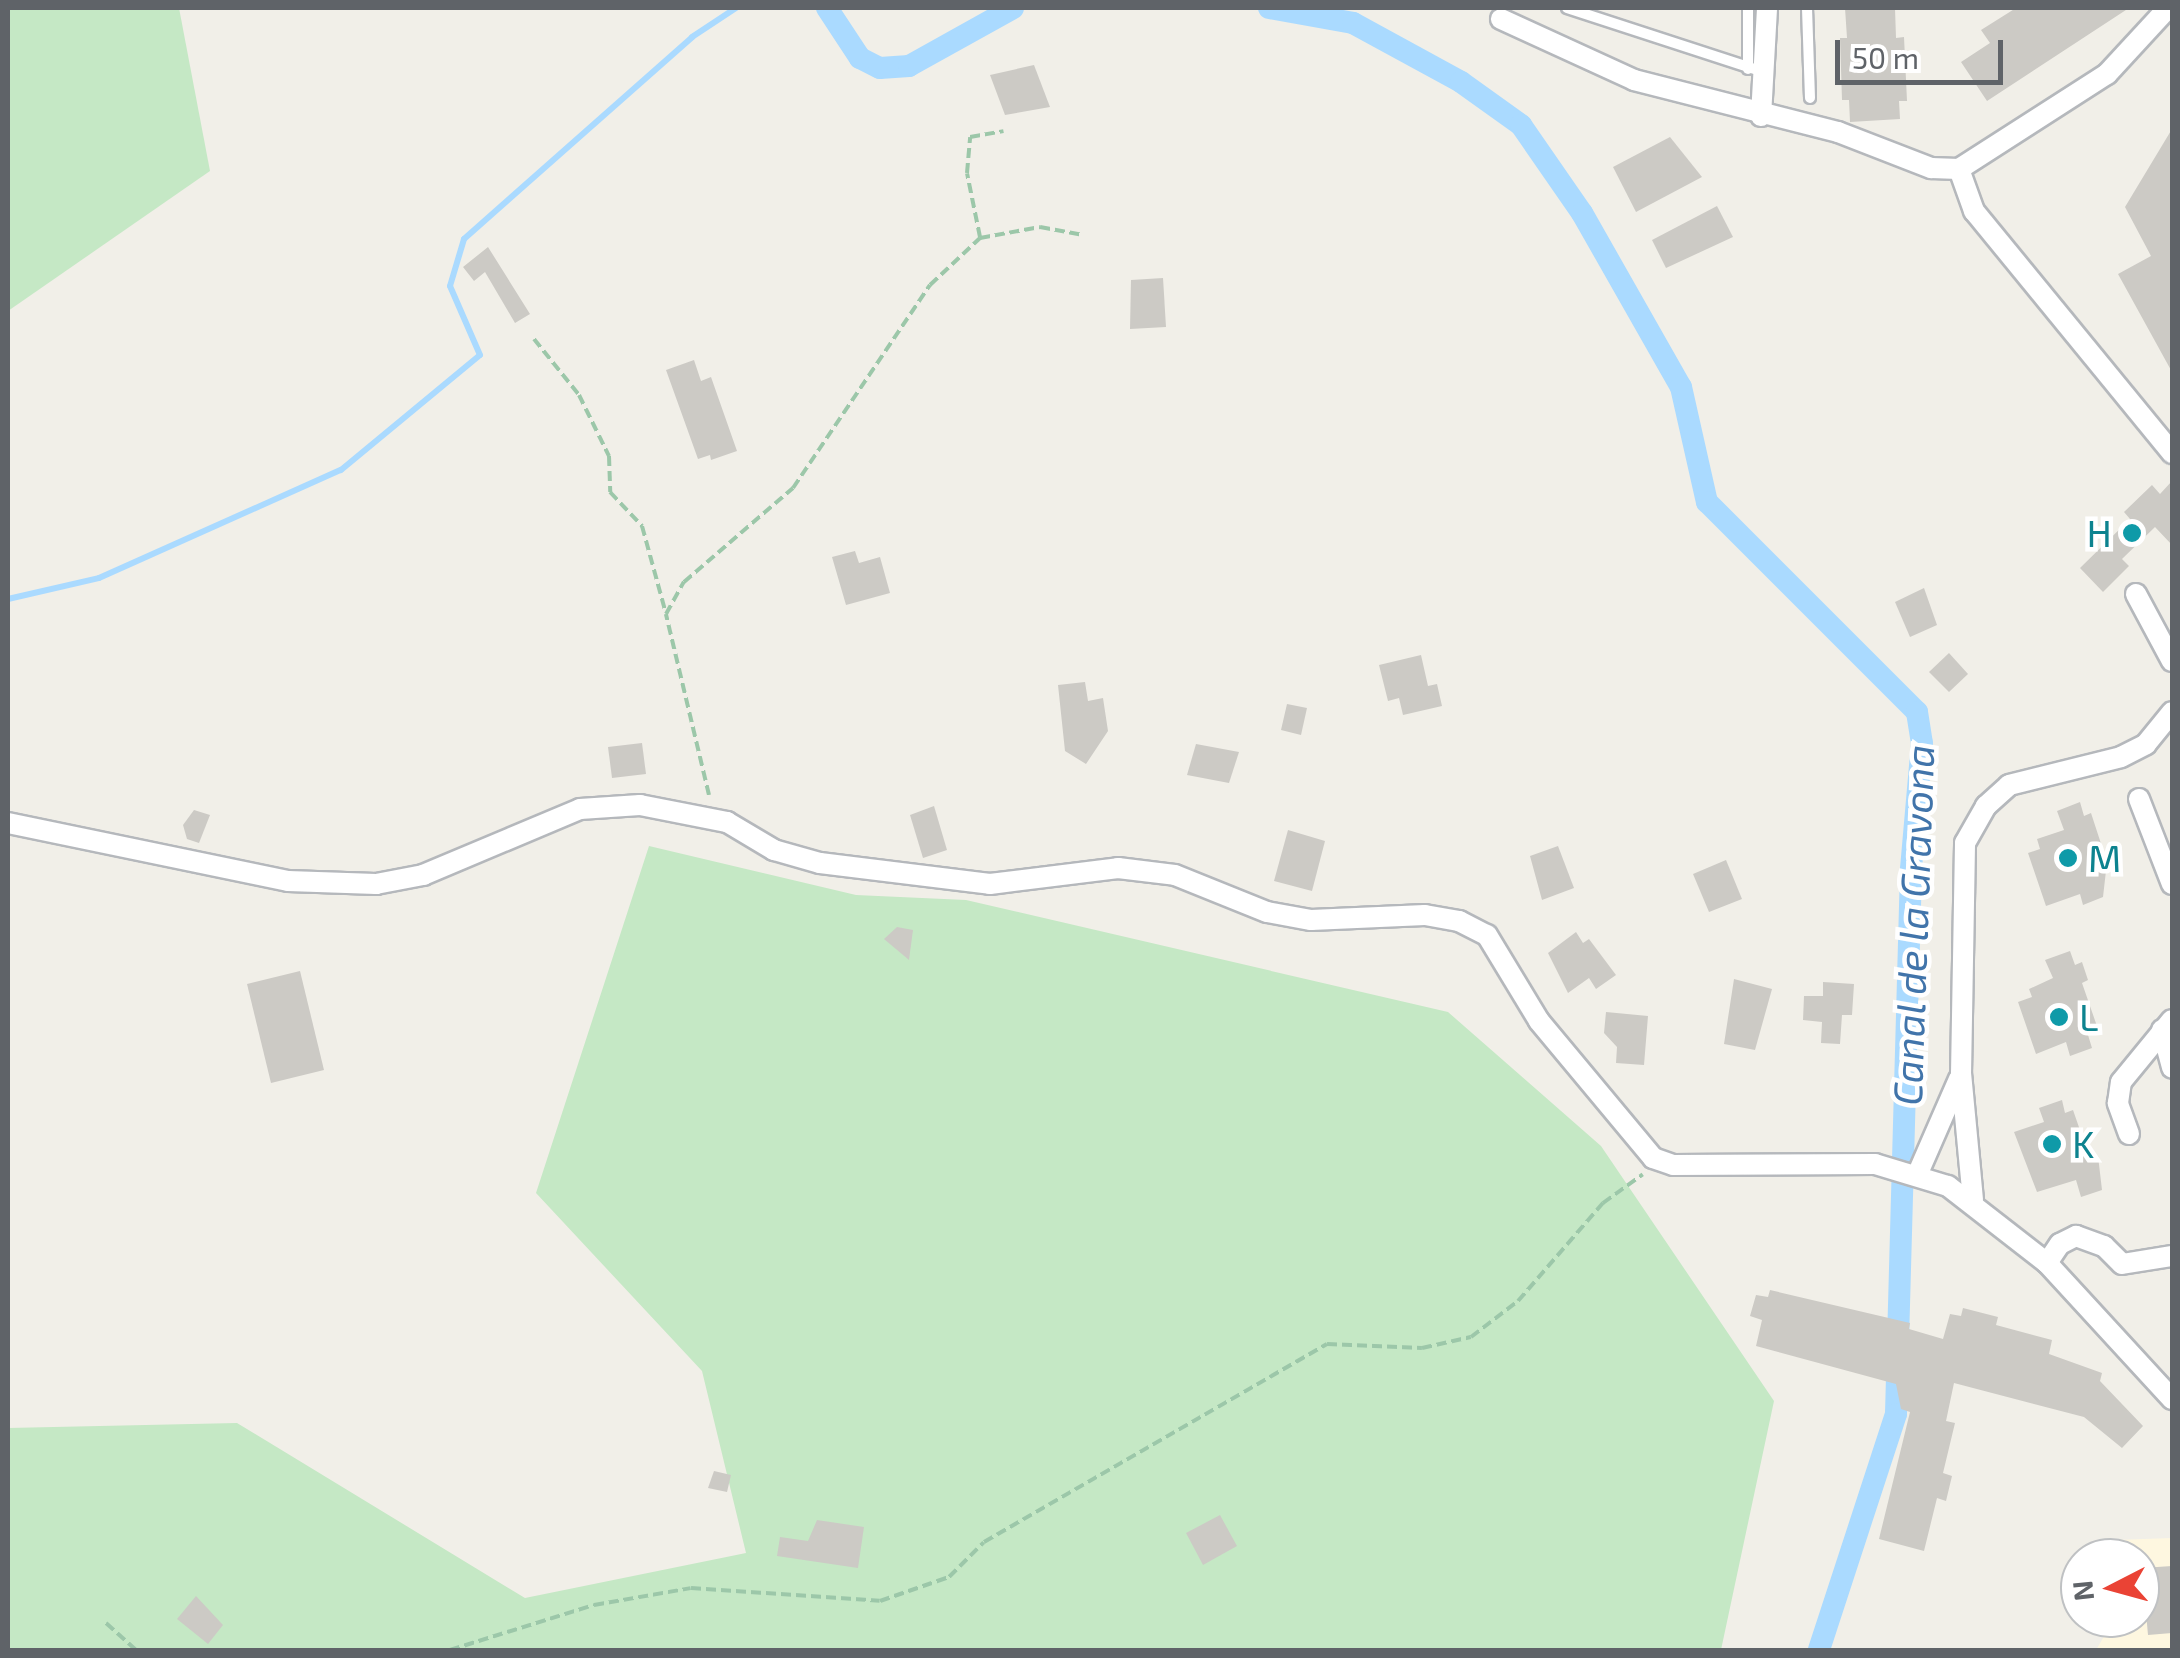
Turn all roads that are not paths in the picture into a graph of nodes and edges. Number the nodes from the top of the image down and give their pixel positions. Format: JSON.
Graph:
{"nodes":[{"id":1,"x":1567,"y":8,"type":"edge"},
{"id":2,"x":1748,"y":8,"type":"edge"},
{"id":3,"x":1767,"y":8,"type":"edge"},
{"id":4,"x":1807,"y":8,"type":"edge"},
{"id":5,"x":2168,"y":8,"type":"edge"},
{"id":6,"x":1502,"y":13,"type":"edge"},
{"id":7,"x":1758,"y":71,"type":"junction"},
{"id":8,"x":1810,"y":98,"type":"dead end"},
{"id":9,"x":1761,"y":116,"type":"junction"},
{"id":10,"x":1959,"y":169,"type":"junction"},
{"id":11,"x":2172,"y":452,"type":"edge"},
{"id":12,"x":2136,"y":594,"type":"dead end"},
{"id":13,"x":2172,"y":662,"type":"edge"},
{"id":14,"x":2172,"y":712,"type":"edge"},
{"id":15,"x":2138,"y":799,"type":"dead end"},
{"id":16,"x":8,"y":824,"type":"edge"},
{"id":17,"x":2170,"y":870,"type":"edge"},
{"id":18,"x":2167,"y":1025,"type":"edge"},
{"id":19,"x":2172,"y":1068,"type":"edge"},
{"id":20,"x":1961,"y":1074,"type":"junction"},
{"id":21,"x":2130,"y":1134,"type":"dead end"},
{"id":22,"x":1918,"y":1173,"type":"junction"},
{"id":23,"x":1974,"y":1200,"type":"junction"},
{"id":24,"x":2172,"y":1256,"type":"edge"},
{"id":25,"x":2047,"y":1264,"type":"junction"},
{"id":26,"x":2172,"y":1399,"type":"edge"}],
"edges":[{"from":1,"to":7,"type":"lane"},
{"from":2,"to":7,"type":"lane"},
{"from":3,"to":7,"type":"street"},
{"from":4,"to":8,"type":"lane"},
{"from":5,"to":10,"type":"street"},
{"from":6,"to":9,"type":"street"},
{"from":7,"to":9,"type":"street"},
{"from":9,"to":10,"type":"street"},
{"from":10,"to":11,"type":"street"},
{"from":12,"to":13,"type":"street"},
{"from":14,"to":20,"type":"street"},
{"from":15,"to":17,"type":"street"},
{"from":16,"to":22,"type":"street"},
{"from":18,"to":19,"type":"street"},
{"from":18,"to":21,"type":"street"},
{"from":20,"to":22,"type":"street"},
{"from":20,"to":23,"type":"street"},
{"from":22,"to":23,"type":"street"},
{"from":23,"to":25,"type":"street"},
{"from":24,"to":25,"type":"street"},
{"from":25,"to":26,"type":"street"}]}
